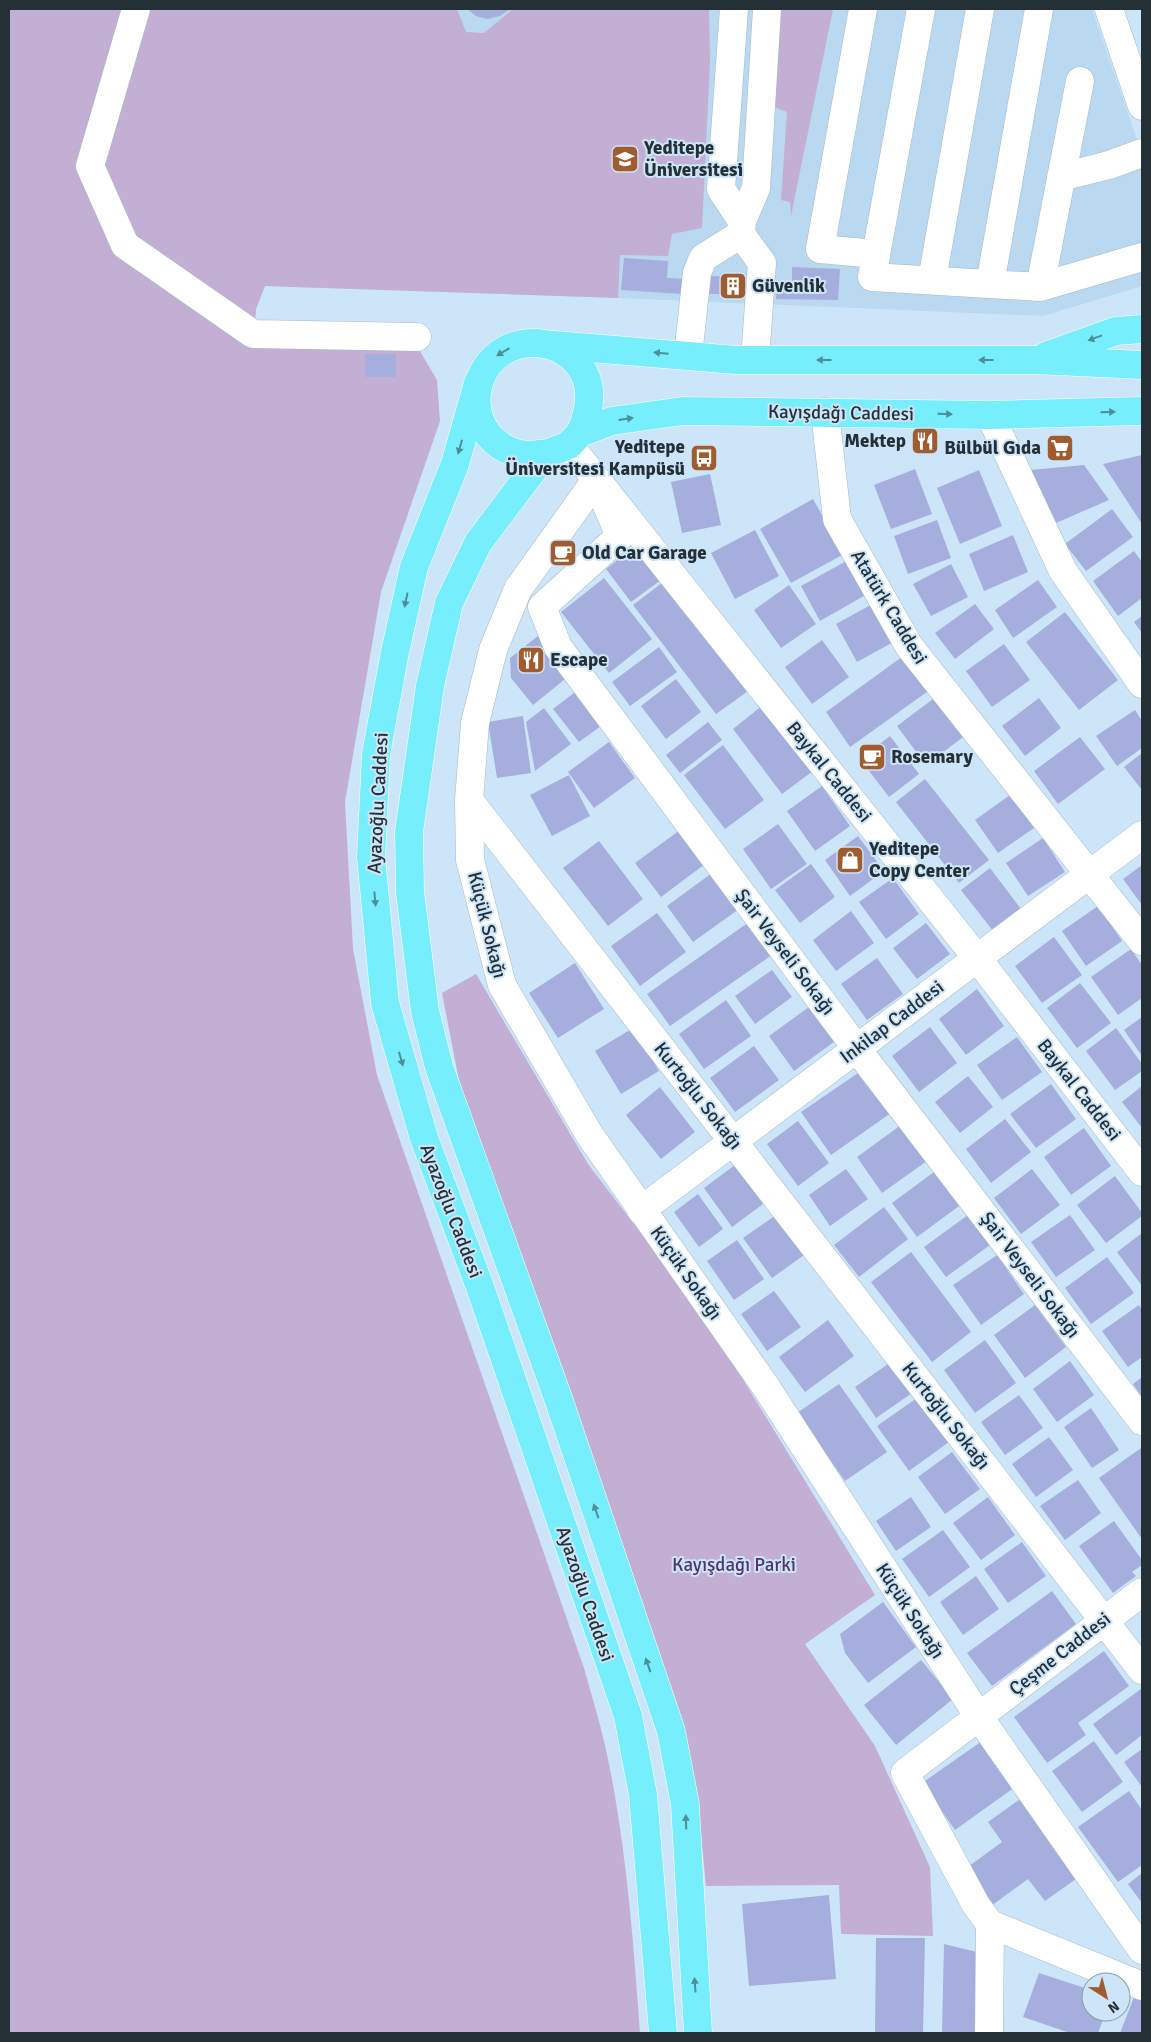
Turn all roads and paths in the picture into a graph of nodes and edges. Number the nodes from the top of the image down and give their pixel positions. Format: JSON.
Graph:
{"nodes":[{"id":1,"x":136,"y":9,"type":"edge"},
{"id":2,"x":734,"y":9,"type":"edge"},
{"id":3,"x":767,"y":9,"type":"edge"},
{"id":4,"x":863,"y":9,"type":"edge"},
{"id":5,"x":921,"y":9,"type":"edge"},
{"id":6,"x":980,"y":9,"type":"edge"},
{"id":7,"x":1039,"y":9,"type":"edge"},
{"id":8,"x":1109,"y":9,"type":"edge"},
{"id":9,"x":1080,"y":81,"type":"dead end"},
{"id":10,"x":1142,"y":106,"type":"edge"},
{"id":11,"x":1142,"y":153,"type":"edge"},
{"id":12,"x":1061,"y":176,"type":"junction"},
{"id":13,"x":742,"y":227,"type":"junction"},
{"id":14,"x":876,"y":254,"type":"junction"},
{"id":15,"x":1142,"y":257,"type":"edge"},
{"id":16,"x":932,"y":280,"type":"junction"},
{"id":17,"x":990,"y":284,"type":"junction"},
{"id":18,"x":1040,"y":287,"type":"junction"},
{"id":19,"x":1142,"y":329,"type":"edge"},
{"id":20,"x":417,"y":338,"type":"dead end"},
{"id":21,"x":542,"y":344,"type":"junction"},
{"id":22,"x":688,"y":356,"type":"junction"},
{"id":23,"x":755,"y":360,"type":"junction"},
{"id":24,"x":1035,"y":360,"type":"junction"},
{"id":25,"x":1142,"y":365,"type":"edge"},
{"id":26,"x":478,"y":383,"type":"junction"},
{"id":27,"x":825,"y":412,"type":"junction"},
{"id":28,"x":1142,"y":412,"type":"edge"},
{"id":29,"x":990,"y":415,"type":"junction"},
{"id":30,"x":566,"y":444,"type":"junction"},
{"id":31,"x":596,"y":480,"type":"junction"},
{"id":32,"x":1142,"y":684,"type":"edge"},
{"id":33,"x":469,"y":800,"type":"junction"},
{"id":34,"x":1142,"y":835,"type":"edge"},
{"id":35,"x":1090,"y":874,"type":"junction"},
{"id":36,"x":1142,"y":941,"type":"edge"},
{"id":37,"x":977,"y":958,"type":"junction"},
{"id":38,"x":857,"y":1049,"type":"junction"},
{"id":39,"x":733,"y":1141,"type":"junction"},
{"id":40,"x":1142,"y":1172,"type":"edge"},
{"id":41,"x":642,"y":1210,"type":"junction"},
{"id":42,"x":1142,"y":1421,"type":"edge"},
{"id":43,"x":1142,"y":1592,"type":"edge"},
{"id":44,"x":1104,"y":1621,"type":"junction"},
{"id":45,"x":1142,"y":1670,"type":"edge"},
{"id":46,"x":979,"y":1717,"type":"junction"},
{"id":47,"x":983,"y":1914,"type":"junction"},
{"id":48,"x":1142,"y":1950,"type":"edge"},
{"id":49,"x":1142,"y":1986,"type":"edge"},
{"id":50,"x":997,"y":2030,"type":"edge"},
{"id":51,"x":663,"y":2033,"type":"edge"},
{"id":52,"x":698,"y":2033,"type":"edge"}],
"edges":[{"from":1,"to":20,"type":"street"},
{"from":2,"to":13,"type":"street"},
{"from":3,"to":13,"type":"street"},
{"from":4,"to":14,"type":"street"},
{"from":5,"to":14,"type":"street"},
{"from":6,"to":16,"type":"street"},
{"from":7,"to":17,"type":"street"},
{"from":8,"to":10,"type":"street"},
{"from":9,"to":12,"type":"street"},
{"from":11,"to":12,"type":"street"},
{"from":12,"to":18,"type":"street"},
{"from":13,"to":22,"type":"street"},
{"from":13,"to":23,"type":"street"},
{"from":14,"to":16,"type":"street"},
{"from":15,"to":18,"type":"street"},
{"from":16,"to":17,"type":"street"},
{"from":17,"to":18,"type":"street"},
{"from":19,"to":24,"type":"main road","one_way":true},
{"from":22,"to":21,"type":"main road","one_way":true},
{"from":21,"to":26,"type":"main road","one_way":true},
{"from":21,"to":30,"type":"main road"},
{"from":22,"to":23,"type":"main road"},
{"from":24,"to":23,"type":"main road","one_way":true},
{"from":24,"to":25,"type":"main road"},
{"from":26,"to":30,"type":"main road"},
{"from":26,"to":51,"type":"main road","name":"Ayazoğlu Caddesi","one_way":true},
{"from":27,"to":29,"type":"main road","name":"Kayışdağı Caddesi","one_way":true},
{"from":30,"to":27,"type":"main road","name":"Kayışdağı Caddesi","one_way":true},
{"from":27,"to":35,"type":"street","name":"Atatürk Caddesi"},
{"from":29,"to":28,"type":"main road","name":"Kayışdağı Caddesi","one_way":true},
{"from":29,"to":32,"type":"street"},
{"from":30,"to":31,"type":"street","name":"Baykal Caddesi"},
{"from":52,"to":30,"type":"main road","name":"Ayazoğlu Caddesi","one_way":true},
{"from":31,"to":33,"type":"street"},
{"from":31,"to":37,"type":"street","name":"Baykal Caddesi"},
{"from":31,"to":38,"type":"street","name":"Şair Veyseli Sokağı"},
{"from":33,"to":39,"type":"street","name":"Kurtoğlu Sokağı"},
{"from":33,"to":41,"type":"street","name":"Küçük Sokağı"},
{"from":34,"to":35,"type":"street","name":"Inkilap Caddesi"},
{"from":35,"to":36,"type":"street","name":"Atatürk Caddesi"},
{"from":35,"to":37,"type":"street","name":"Inkilap Caddesi"},
{"from":37,"to":38,"type":"street","name":"Inkilap Caddesi"},
{"from":37,"to":40,"type":"street","name":"Baykal Caddesi"},
{"from":38,"to":39,"type":"street","name":"Inkilap Caddesi"},
{"from":38,"to":42,"type":"street","name":"Şair Veyseli Sokağı"},
{"from":39,"to":41,"type":"street","name":"Inkilap Caddesi"},
{"from":39,"to":44,"type":"street","name":"Kurtoğlu Sokağı"},
{"from":41,"to":46,"type":"street","name":"Küçük Sokağı"},
{"from":43,"to":44,"type":"street","name":"Çeşme Caddesi"},
{"from":44,"to":45,"type":"street","name":"Kurtoğlu Sokağı"},
{"from":44,"to":46,"type":"street","name":"Çeşme Caddesi"},
{"from":46,"to":47,"type":"street"},
{"from":46,"to":48,"type":"street","name":"Küçük Sokağı"},
{"from":47,"to":49,"type":"street"},
{"from":47,"to":50,"type":"street"}]}
